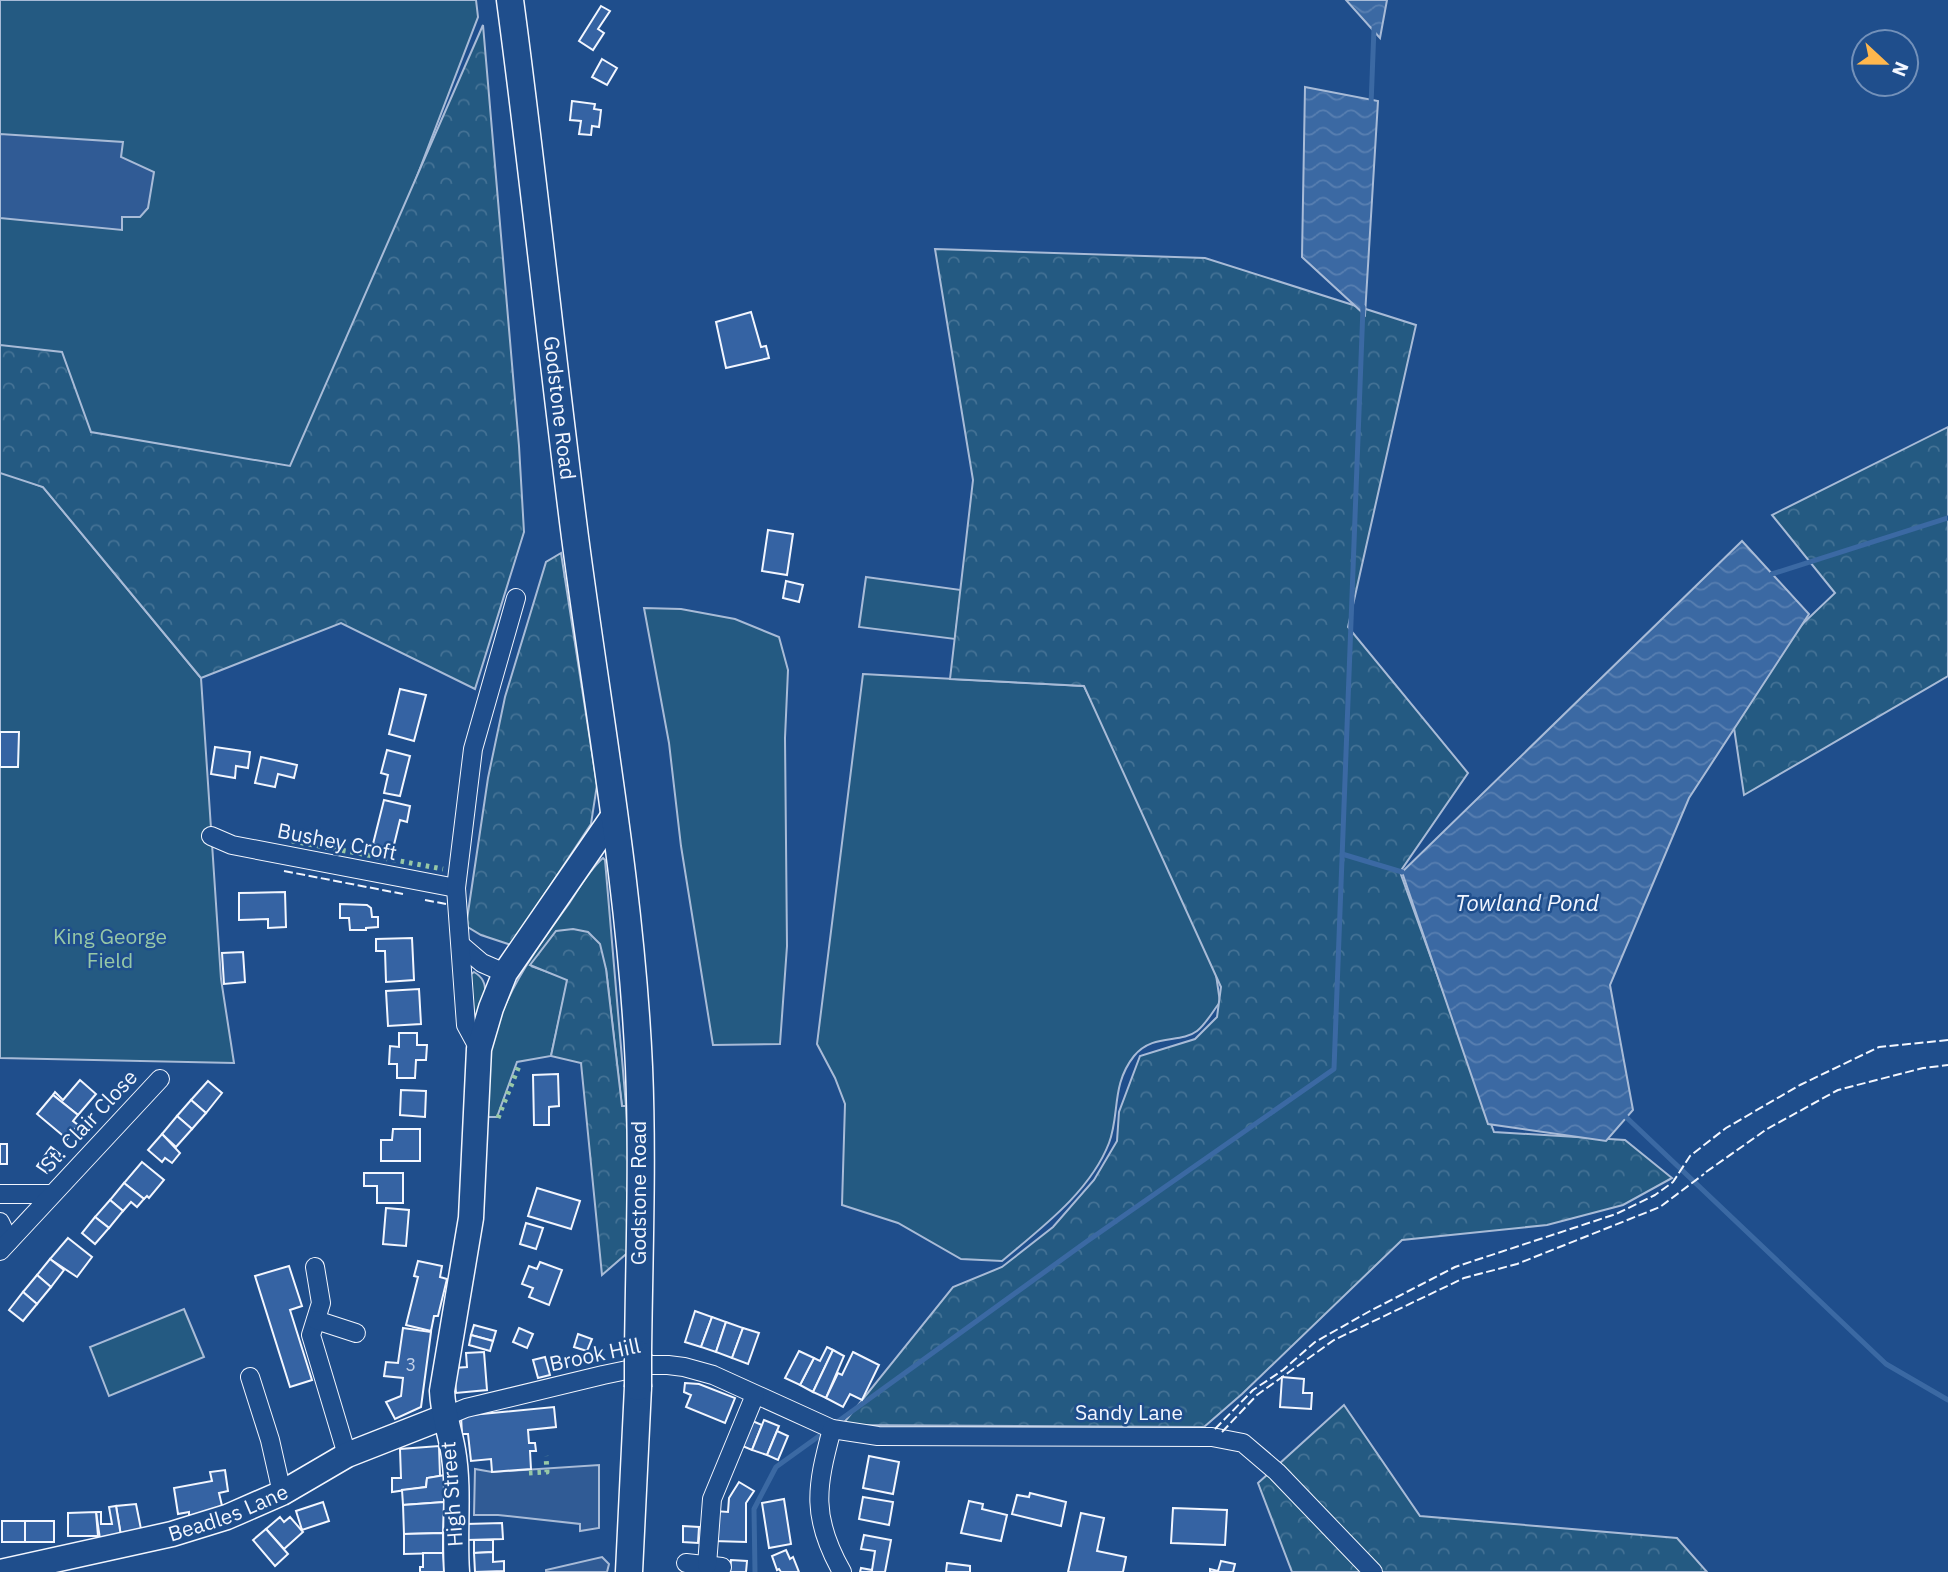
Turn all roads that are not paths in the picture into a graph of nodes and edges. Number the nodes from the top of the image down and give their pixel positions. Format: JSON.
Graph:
{"nodes":[{"id":1,"x":510,"y":0,"type":"edge"},
{"id":2,"x":516,"y":598,"type":"dead end"},
{"id":3,"x":614,"y":815,"type":"junction"},
{"id":4,"x":211,"y":836,"type":"dead end"},
{"id":5,"x":456,"y":888,"type":"junction"},
{"id":6,"x":461,"y":945,"type":"junction"},
{"id":7,"x":505,"y":973,"type":"junction"},
{"id":8,"x":479,"y":1049,"type":"junction"},
{"id":9,"x":160,"y":1079,"type":"dead end"},
{"id":10,"x":0,"y":1194,"type":"edge"},
{"id":11,"x":51,"y":1194,"type":"junction"},
{"id":12,"x":0,"y":1222,"type":"edge"},
{"id":13,"x":4,"y":1246,"type":"edge"},
{"id":14,"x":315,"y":1267,"type":"dead end"},
{"id":15,"x":316,"y":1320,"type":"junction"},
{"id":16,"x":356,"y":1333,"type":"dead end"},
{"id":17,"x":250,"y":1377,"type":"dead end"},
{"id":18,"x":755,"y":1395,"type":"junction"},
{"id":19,"x":444,"y":1417,"type":"junction"},
{"id":20,"x":824,"y":1426,"type":"junction"},
{"id":21,"x":346,"y":1455,"type":"junction"},
{"id":22,"x":282,"y":1493,"type":"junction"},
{"id":23,"x":686,"y":1563,"type":"dead end"},
{"id":24,"x":0,"y":1572,"type":"edge"},
{"id":25,"x":457,"y":1572,"type":"edge"},
{"id":26,"x":629,"y":1572,"type":"edge"},
{"id":27,"x":842,"y":1572,"type":"edge"},
{"id":28,"x":1373,"y":1572,"type":"edge"}],
"edges":[{"from":1,"to":3,"type":"main road","name":"Godstone Road"},
{"from":2,"to":5,"type":"street"},
{"from":3,"to":7,"type":"street"},
{"from":3,"to":26,"type":"main road","name":"Godstone Road","bridge":true},
{"from":4,"to":5,"type":"street","name":"Bushey Croft"},
{"from":5,"to":6,"type":"street"},
{"from":6,"to":7,"type":"street"},
{"from":6,"to":8,"type":"street"},
{"from":7,"to":8,"type":"street"},
{"from":8,"to":19,"type":"street"},
{"from":9,"to":11,"type":"street","name":"St. Clair Close"},
{"from":10,"to":11,"type":"street","name":"St. Clair Close"},
{"from":11,"to":13,"type":"street","name":"St. Clair Close"},
{"from":12,"to":13,"type":"street","name":"St. Clair Close"},
{"from":14,"to":15,"type":"street"},
{"from":15,"to":16,"type":"street"},
{"from":15,"to":21,"type":"street"},
{"from":17,"to":22,"type":"street"},
{"from":18,"to":19,"type":"street","name":"Brook Hill"},
{"from":18,"to":20,"type":"street","name":"Brook Hill"},
{"from":18,"to":23,"type":"street"},
{"from":19,"to":21,"type":"street","name":"Beadles Lane"},
{"from":19,"to":25,"type":"street","name":"High Street"},
{"from":20,"to":27,"type":"street"},
{"from":20,"to":28,"type":"street","name":"Sandy Lane"},
{"from":21,"to":22,"type":"street","name":"Beadles Lane"},
{"from":22,"to":24,"type":"street","name":"Beadles Lane"}]}
